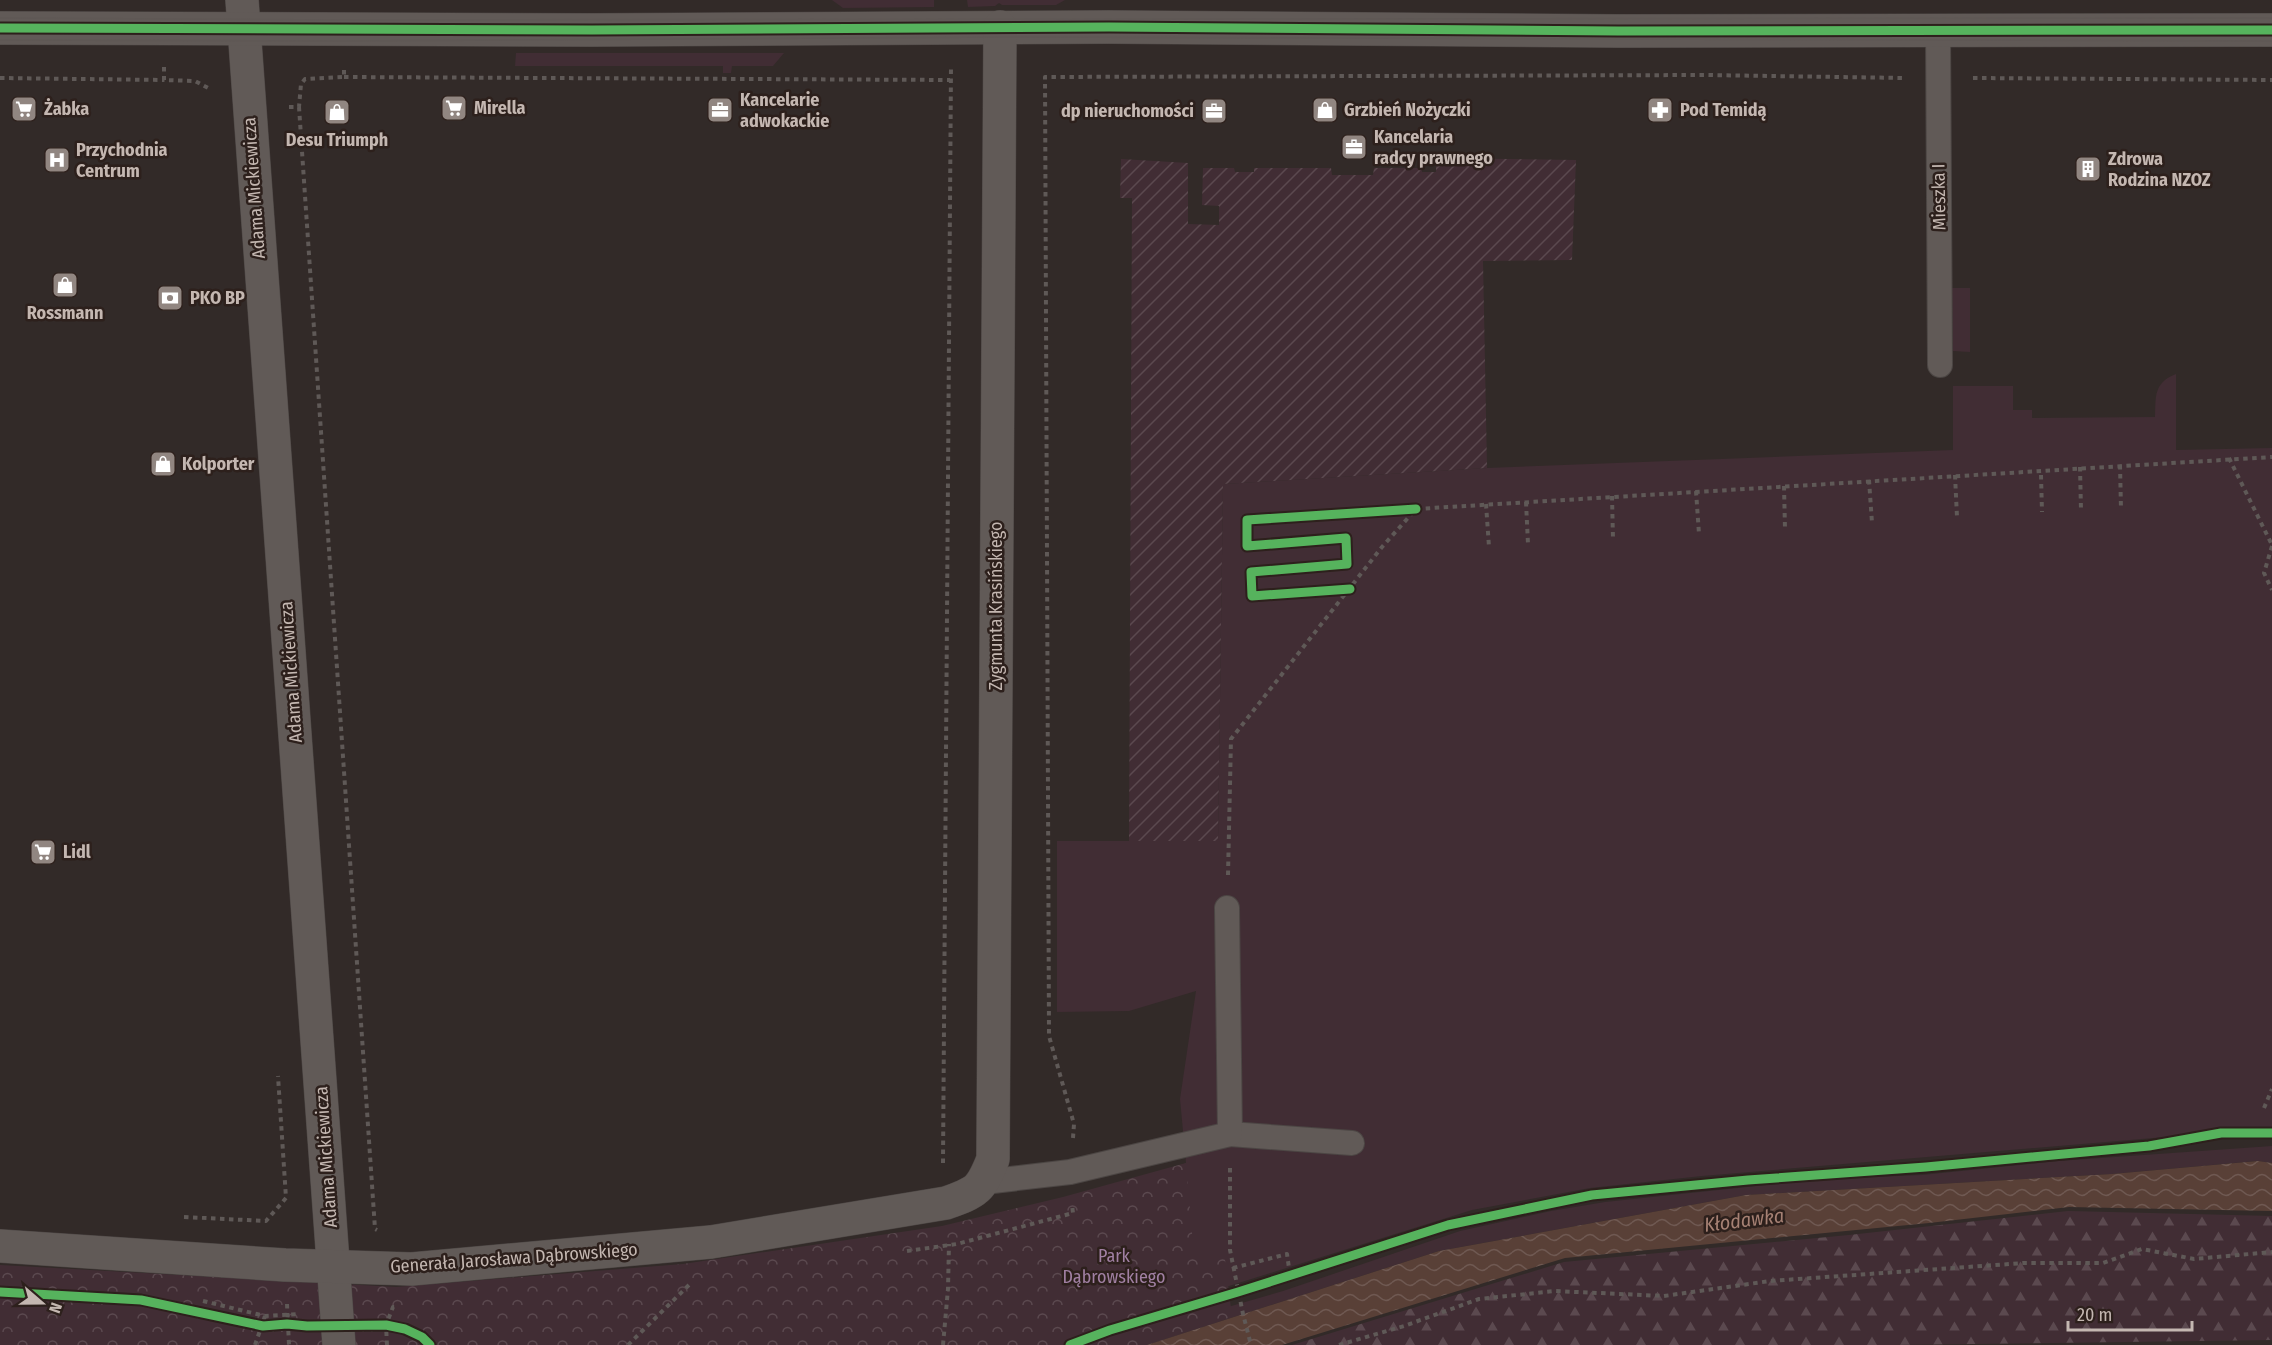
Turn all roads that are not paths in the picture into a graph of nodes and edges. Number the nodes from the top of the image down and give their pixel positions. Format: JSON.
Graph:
{"nodes":[{"id":1,"x":242,"y":15,"type":"edge"},
{"id":2,"x":1000,"y":27,"type":"junction"},
{"id":3,"x":0,"y":28,"type":"edge"},
{"id":4,"x":1938,"y":30,"type":"junction"},
{"id":5,"x":2272,"y":30,"type":"edge"},
{"id":6,"x":1940,"y":364,"type":"dead end"},
{"id":7,"x":1227,"y":908,"type":"road end"},
{"id":8,"x":1230,"y":1134,"type":"junction"},
{"id":9,"x":1352,"y":1143,"type":"dead end"},
{"id":10,"x":984,"y":1182,"type":"junction"},
{"id":11,"x":0,"y":1246,"type":"edge"},
{"id":12,"x":334,"y":1266,"type":"junction"},
{"id":13,"x":338,"y":1335,"type":"edge"}],
"edges":[{"from":1,"to":2,"type":"street"},
{"from":1,"to":3,"type":"street"},
{"from":1,"to":12,"type":"street","name":"Adama Mickiewicza"},
{"from":2,"to":4,"type":"street"},
{"from":2,"to":10,"type":"street","name":"Zygmunta Krasińskiego"},
{"from":4,"to":5,"type":"street"},
{"from":4,"to":6,"type":"lane","name":"Mieszka I"},
{"from":7,"to":8,"type":"lane"},
{"from":8,"to":9,"type":"lane"},
{"from":8,"to":10,"type":"lane"},
{"from":10,"to":12,"type":"street","name":"Generała Jarosława Dąbrowskiego"},
{"from":11,"to":12,"type":"street","name":"Generała Jarosława Dąbrowskiego"},
{"from":12,"to":13,"type":"street","name":"Adama Mickiewicza"}]}
